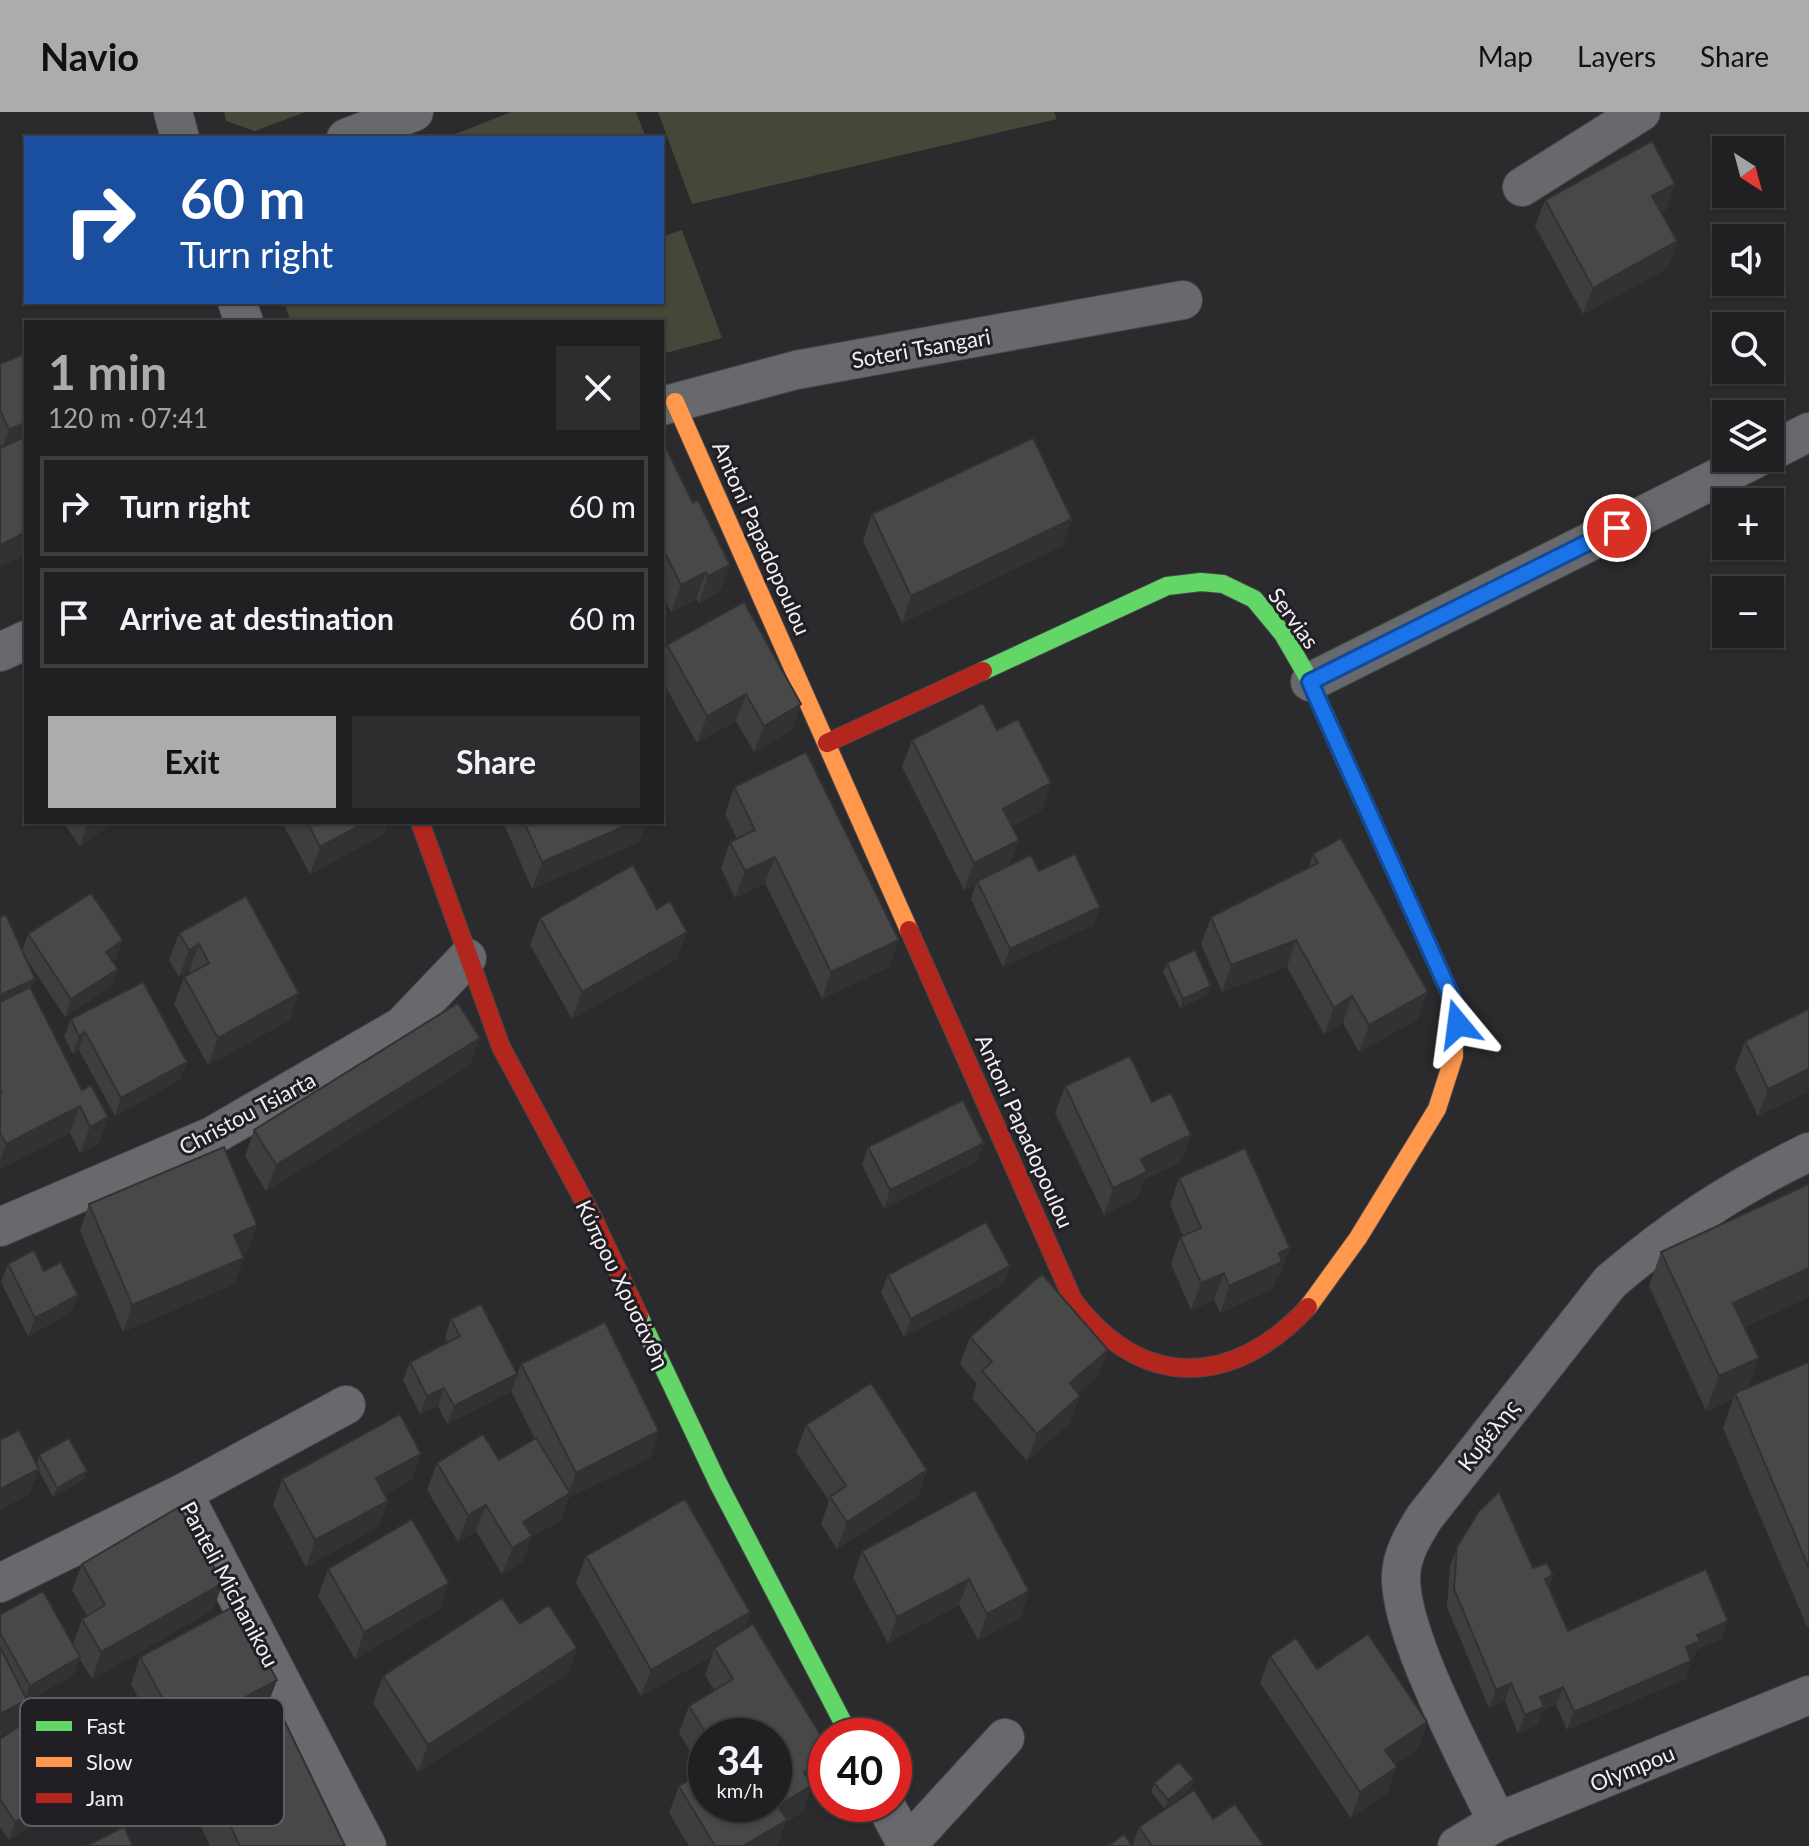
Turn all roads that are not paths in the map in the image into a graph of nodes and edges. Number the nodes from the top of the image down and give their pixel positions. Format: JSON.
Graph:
{"nodes":[{"id":1,"x":173,"y":112,"type":"edge"},
{"id":2,"x":414,"y":112,"type":"edge"},
{"id":3,"x":1641,"y":112,"type":"edge"},
{"id":4,"x":179,"y":136,"type":"edge"},
{"id":5,"x":351,"y":136,"type":"edge"},
{"id":6,"x":1522,"y":187,"type":"dead end"},
{"id":7,"x":1183,"y":300,"type":"dead end"},
{"id":8,"x":669,"y":404,"type":"edge"},
{"id":9,"x":1809,"y":432,"type":"edge"},
{"id":10,"x":1784,"y":445,"type":"edge"},
{"id":11,"x":1729,"y":472,"type":"edge"},
{"id":12,"x":24,"y":641,"type":"edge"},
{"id":13,"x":0,"y":652,"type":"edge"},
{"id":14,"x":1310,"y":682,"type":"junction"},
{"id":15,"x":827,"y":743,"type":"junction"},
{"id":16,"x":421,"y":824,"type":"edge"},
{"id":17,"x":467,"y":958,"type":"junction"},
{"id":18,"x":1452,"y":998,"type":"joint"},
{"id":19,"x":1809,"y":1152,"type":"edge"},
{"id":20,"x":0,"y":1227,"type":"edge"},
{"id":21,"x":346,"y":1405,"type":"dead end"},
{"id":22,"x":183,"y":1493,"type":"junction"},
{"id":23,"x":0,"y":1583,"type":"edge"},
{"id":24,"x":1809,"y":1695,"type":"edge"},
{"id":25,"x":841,"y":1718,"type":"edge"},
{"id":26,"x":1005,"y":1738,"type":"dead end"},
{"id":27,"x":894,"y":1822,"type":"edge"},
{"id":28,"x":1497,"y":1822,"type":"junction"},
{"id":29,"x":367,"y":1846,"type":"edge"},
{"id":30,"x":906,"y":1846,"type":"edge"},
{"id":31,"x":1457,"y":1846,"type":"edge"}],
"edges":[{"from":1,"to":4,"type":"street"},
{"from":2,"to":5,"type":"street"},
{"from":3,"to":6,"type":"street"},
{"from":7,"to":8,"type":"street","name":"Soteri Tsangari"},
{"from":8,"to":15,"type":"street","name":"Antoni Papadopoulou"},
{"from":9,"to":10,"type":"street"},
{"from":11,"to":14,"type":"street"},
{"from":12,"to":13,"type":"street"},
{"from":14,"to":15,"type":"street","name":"Servias"},
{"from":14,"to":18,"type":"street","name":"Servias"},
{"from":15,"to":18,"type":"street","name":"Antoni Papadopoulou"},
{"from":16,"to":17,"type":"street","name":"Κύπρου Χρυσάνθη"},
{"from":17,"to":20,"type":"street","name":"Christou Tsiarta"},
{"from":17,"to":25,"type":"street","name":"Κύπρου Χρυσάνθη"},
{"from":19,"to":28,"type":"street","name":"Κυβέλης"},
{"from":21,"to":22,"type":"street"},
{"from":22,"to":23,"type":"street"},
{"from":22,"to":29,"type":"street","name":"Panteli Michanikou"},
{"from":24,"to":28,"type":"street","name":"Olympou"},
{"from":26,"to":30,"type":"street"},
{"from":27,"to":30,"type":"street"},
{"from":28,"to":31,"type":"street","name":"Olympou"}]}
